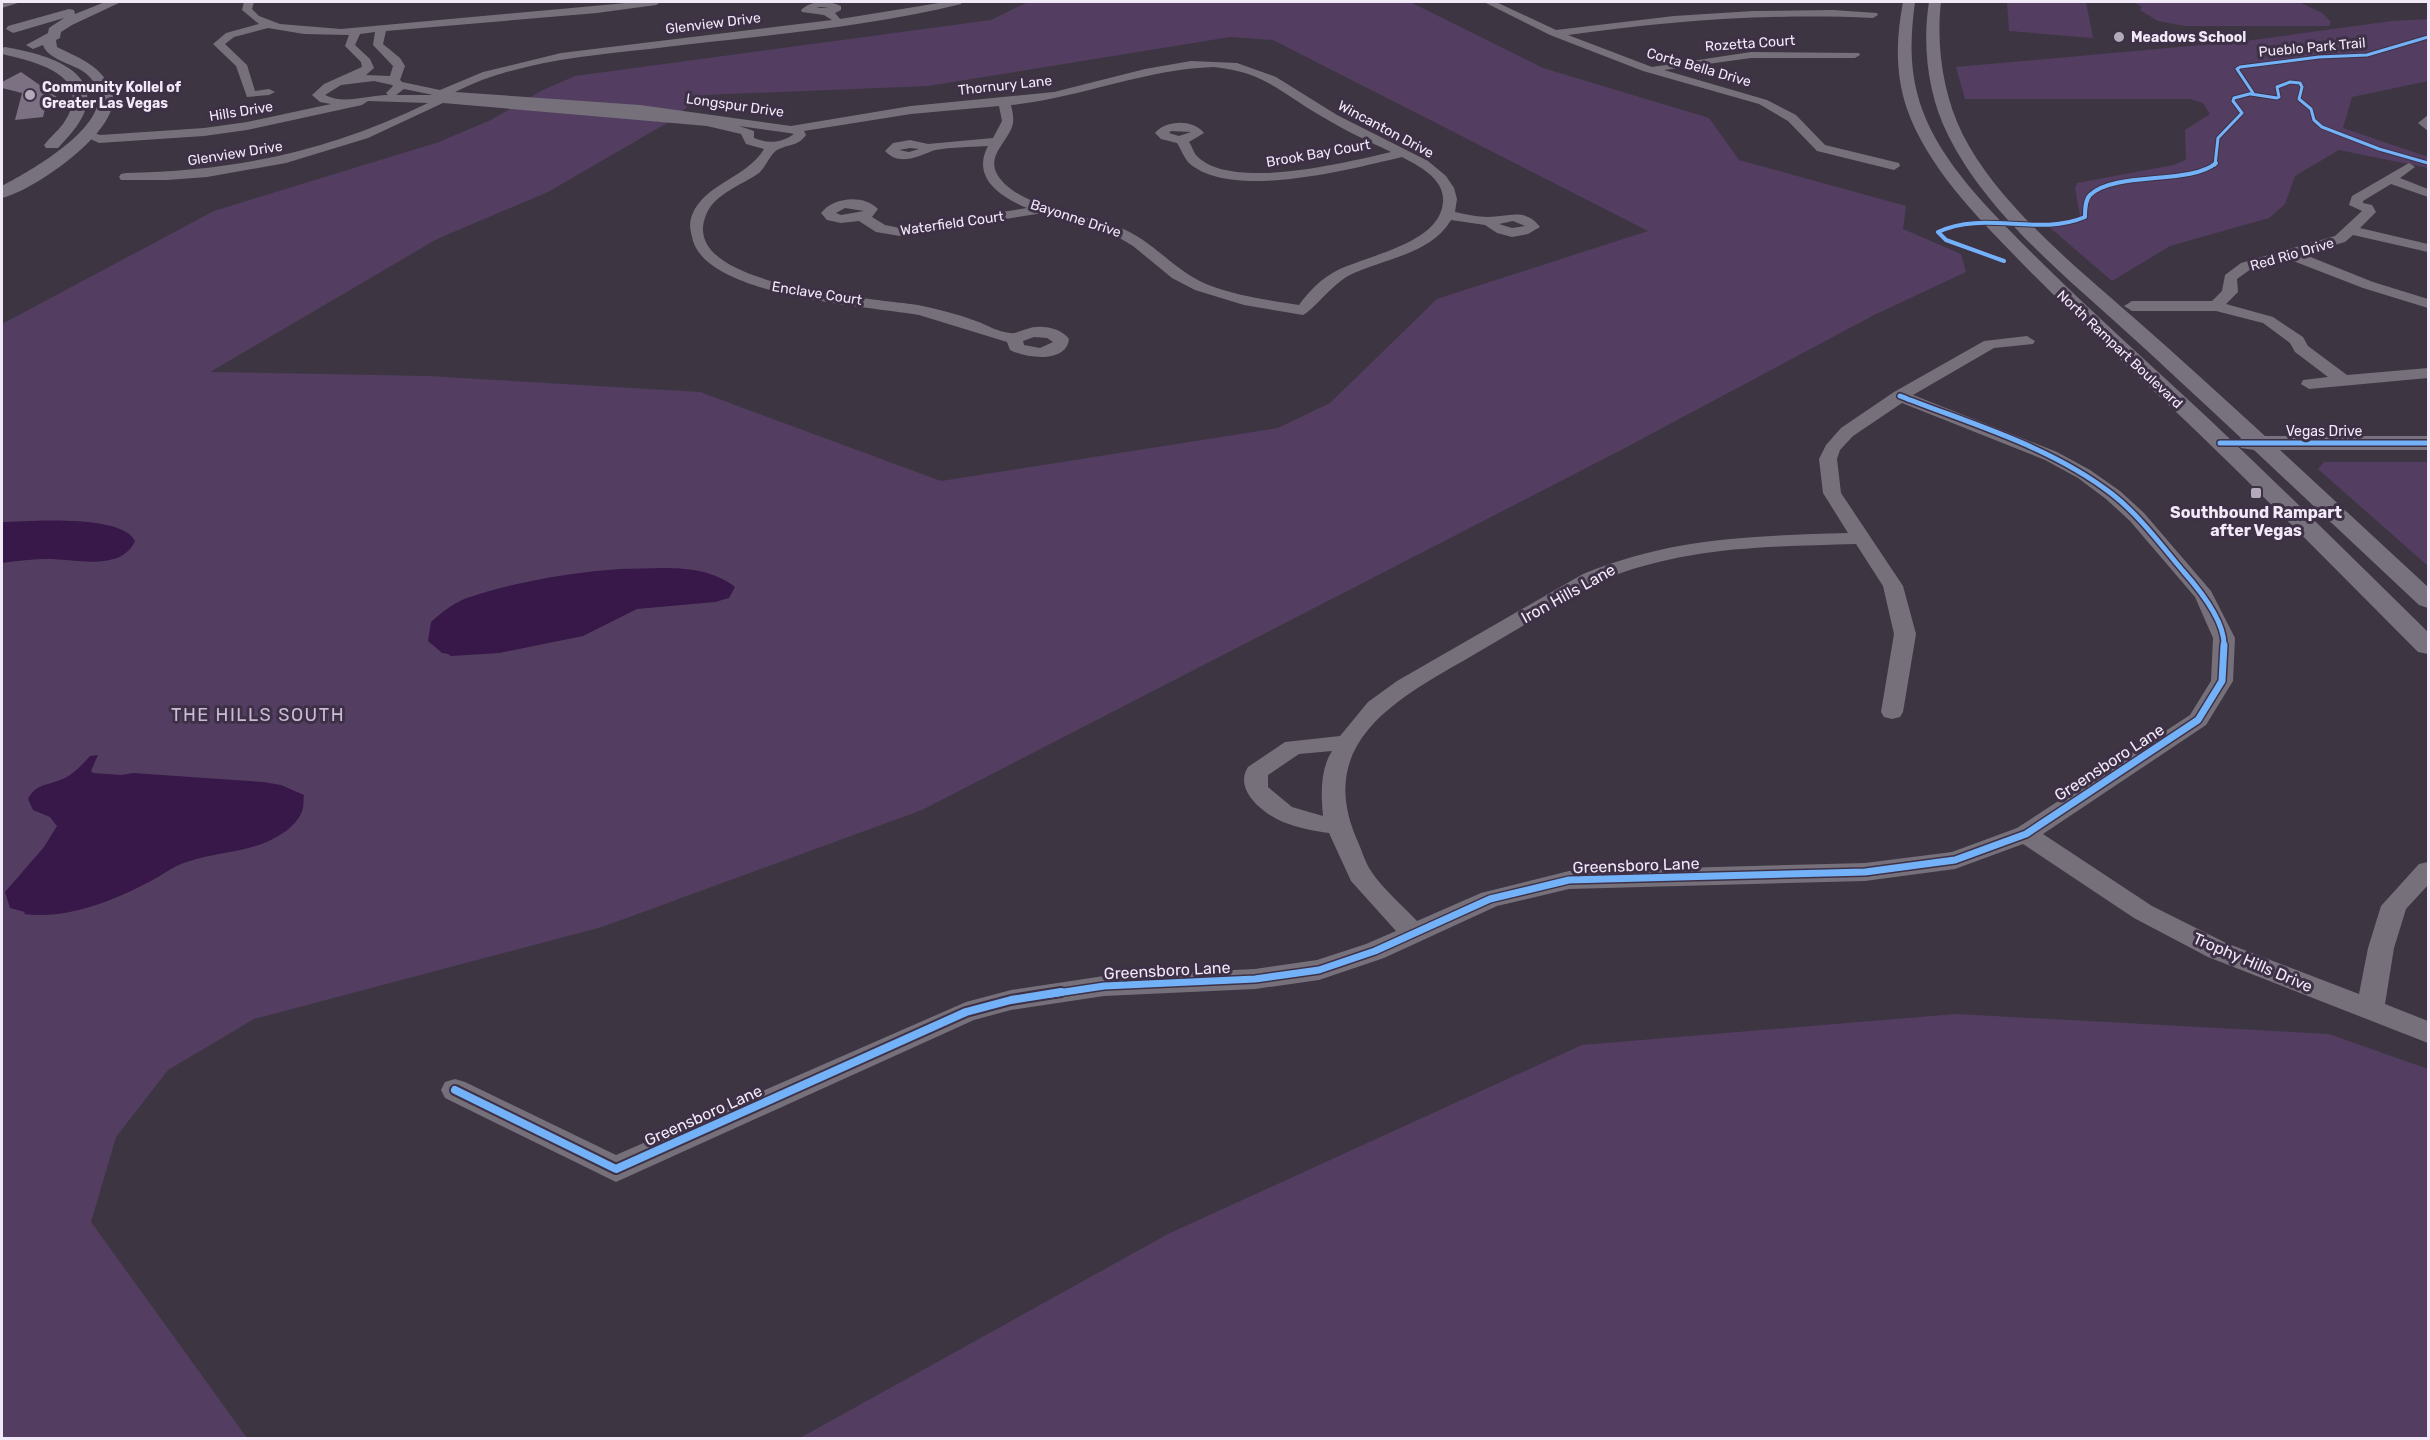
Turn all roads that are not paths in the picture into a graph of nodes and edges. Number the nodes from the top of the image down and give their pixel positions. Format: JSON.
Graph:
{"nodes":[{"id":1,"x":16,"y":2,"type":"edge"},
{"id":2,"x":98,"y":2,"type":"edge"},
{"id":3,"x":115,"y":2,"type":"edge"},
{"id":4,"x":249,"y":2,"type":"edge"},
{"id":5,"x":656,"y":2,"type":"edge"},
{"id":6,"x":957,"y":2,"type":"edge"},
{"id":7,"x":1489,"y":2,"type":"edge"},
{"id":8,"x":1909,"y":2,"type":"edge"},
{"id":9,"x":1935,"y":2,"type":"edge"},
{"id":10,"x":2,"y":5,"type":"edge"},
{"id":11,"x":1823,"y":7,"type":"edge"},
{"id":12,"x":827,"y":12,"type":"dead end"},
{"id":13,"x":1873,"y":15,"type":"dead end"},
{"id":14,"x":842,"y":22,"type":"junction"},
{"id":15,"x":269,"y":24,"type":"junction"},
{"id":16,"x":5,"y":29,"type":"edge"},
{"id":17,"x":382,"y":29,"type":"junction"},
{"id":18,"x":356,"y":31,"type":"junction"},
{"id":19,"x":1554,"y":33,"type":"junction"},
{"id":20,"x":51,"y":36,"type":"junction"},
{"id":21,"x":3,"y":51,"type":"edge"},
{"id":22,"x":1856,"y":54,"type":"dead end"},
{"id":23,"x":1219,"y":63,"type":"joint"},
{"id":24,"x":1647,"y":69,"type":"junction"},
{"id":25,"x":344,"y":82,"type":"junction"},
{"id":26,"x":397,"y":83,"type":"junction"},
{"id":27,"x":269,"y":92,"type":"dead end"},
{"id":28,"x":318,"y":95,"type":"junction"},
{"id":29,"x":443,"y":97,"type":"junction"},
{"id":30,"x":367,"y":100,"type":"junction"},
{"id":31,"x":1004,"y":101,"type":"junction"},
{"id":32,"x":1797,"y":107,"type":"dead end"},
{"id":33,"x":1778,"y":109,"type":"junction"},
{"id":34,"x":793,"y":129,"type":"junction"},
{"id":35,"x":1925,"y":133,"type":"junction"},
{"id":36,"x":88,"y":135,"type":"junction"},
{"id":37,"x":1955,"y":135,"type":"junction"},
{"id":38,"x":62,"y":137,"type":"junction"},
{"id":39,"x":1181,"y":139,"type":"dead end"},
{"id":40,"x":998,"y":141,"type":"junction"},
{"id":41,"x":758,"y":144,"type":"junction"},
{"id":42,"x":774,"y":145,"type":"junction"},
{"id":43,"x":926,"y":148,"type":"dead end"},
{"id":44,"x":1403,"y":153,"type":"junction"},
{"id":45,"x":1894,"y":166,"type":"dead end"},
{"id":46,"x":2409,"y":166,"type":"dead end"},
{"id":47,"x":126,"y":177,"type":"dead end"},
{"id":48,"x":2389,"y":179,"type":"junction"},
{"id":49,"x":2,"y":180,"type":"edge"},
{"id":50,"x":727,"y":185,"type":"junction"},
{"id":51,"x":2,"y":193,"type":"edge"},
{"id":52,"x":2428,"y":193,"type":"edge"},
{"id":53,"x":1045,"y":209,"type":"junction"},
{"id":54,"x":1447,"y":215,"type":"junction"},
{"id":55,"x":862,"y":217,"type":"dead end"},
{"id":56,"x":1493,"y":222,"type":"dead end"},
{"id":57,"x":2350,"y":230,"type":"junction"},
{"id":58,"x":2428,"y":248,"type":"edge"},
{"id":59,"x":2289,"y":254,"type":"junction"},
{"id":60,"x":2428,"y":304,"type":"edge"},
{"id":61,"x":2132,"y":306,"type":"dead end"},
{"id":62,"x":2216,"y":306,"type":"junction"},
{"id":63,"x":1015,"y":339,"type":"dead end"},
{"id":64,"x":2027,"y":341,"type":"dead end"},
{"id":65,"x":2428,"y":373,"type":"edge"},
{"id":66,"x":2344,"y":381,"type":"junction"},
{"id":67,"x":2309,"y":384,"type":"dead end"},
{"id":68,"x":1900,"y":396,"type":"junction"},
{"id":69,"x":2428,"y":442,"type":"edge"},
{"id":70,"x":2220,"y":443,"type":"junction"},
{"id":71,"x":2260,"y":443,"type":"junction"},
{"id":72,"x":1863,"y":538,"type":"junction"},
{"id":73,"x":2428,"y":600,"type":"edge"},
{"id":74,"x":2428,"y":646,"type":"edge"},
{"id":75,"x":1892,"y":712,"type":"dead end"},
{"id":76,"x":1348,"y":742,"type":"junction"},
{"id":77,"x":1338,"y":826,"type":"junction"},
{"id":78,"x":2026,"y":834,"type":"junction"},
{"id":79,"x":2428,"y":870,"type":"edge"},
{"id":80,"x":1413,"y":933,"type":"junction"},
{"id":81,"x":2370,"y":1009,"type":"junction"},
{"id":82,"x":2428,"y":1032,"type":"edge"},
{"id":83,"x":455,"y":1090,"type":"dead end"}],
"edges":[{"from":1,"to":10,"type":"street"},
{"from":2,"to":16,"type":"main road"},
{"from":3,"to":20,"type":"main road"},
{"from":4,"to":15,"type":"street"},
{"from":5,"to":17,"type":"street"},
{"from":6,"to":14,"type":"street","name":"Glenview Drive"},
{"from":7,"to":19,"type":"street","name":"Corta Bella Drive"},
{"from":8,"to":35,"type":"main road","name":"North Rampart Boulevard"},
{"from":9,"to":37,"type":"main road","name":"North Rampart Boulevard"},
{"from":11,"to":13,"type":"street"},
{"from":11,"to":19,"type":"street"},
{"from":12,"to":14,"type":"street"},
{"from":14,"to":29,"type":"street","name":"Glenview Drive"},
{"from":15,"to":18,"type":"street"},
{"from":15,"to":27,"type":"street"},
{"from":16,"to":20,"type":"main road"},
{"from":17,"to":18,"type":"street"},
{"from":17,"to":26,"type":"street"},
{"from":18,"to":25,"type":"street","name":"Hills Drive"},
{"from":19,"to":24,"type":"street","name":"Corta Bella Drive"},
{"from":20,"to":21,"type":"main road"},
{"from":20,"to":36,"type":"main road"},
{"from":21,"to":38,"type":"main road"},
{"from":22,"to":24,"type":"street","name":"Rozetta Court"},
{"from":23,"to":31,"type":"street","name":"Thornury Lane"},
{"from":23,"to":44,"type":"street","name":"Wincanton Drive"},
{"from":24,"to":33,"type":"street","name":"Corta Bella Drive"},
{"from":25,"to":26,"type":"street","name":"Hills Drive"},
{"from":25,"to":28,"type":"street","name":"Hills Drive"},
{"from":26,"to":29,"type":"street","name":"Longspur Drive"},
{"from":26,"to":30,"type":"street","name":"Hills Drive"},
{"from":28,"to":30,"type":"street","name":"Hills Drive"},
{"from":28,"to":36,"type":"street","name":"Hills Drive"},
{"from":29,"to":30,"type":"street","name":"Longspur Drive"},
{"from":29,"to":34,"type":"street","name":"Longspur Drive"},
{"from":29,"to":41,"type":"street","name":"Longspur Drive"},
{"from":29,"to":47,"type":"street","name":"Glenview Drive"},
{"from":30,"to":36,"type":"street","name":"Hills Drive"},
{"from":31,"to":34,"type":"street","name":"Thornury Lane"},
{"from":31,"to":40,"type":"street","name":"Bayonne Drive"},
{"from":32,"to":33,"type":"street"},
{"from":33,"to":45,"type":"street","name":"Corta Bella Drive"},
{"from":34,"to":42,"type":"street","name":"Longspur Drive"},
{"from":35,"to":37,"type":"main road"},
{"from":35,"to":70,"type":"main road","name":"North Rampart Boulevard"},
{"from":36,"to":38,"type":"street","name":"Hills Drive"},
{"from":36,"to":51,"type":"main road"},
{"from":37,"to":71,"type":"main road","name":"North Rampart Boulevard"},
{"from":38,"to":49,"type":"main road"},
{"from":39,"to":44,"type":"street","name":"Brook Bay Court"},
{"from":40,"to":43,"type":"street"},
{"from":40,"to":53,"type":"street","name":"Bayonne Drive"},
{"from":41,"to":42,"type":"street","name":"Longspur Drive"},
{"from":41,"to":50,"type":"street","name":"Enclave Court"},
{"from":42,"to":50,"type":"street","name":"Enclave Court"},
{"from":44,"to":54,"type":"street","name":"Wincanton Drive"},
{"from":46,"to":48,"type":"street","name":"Red Rio Drive"},
{"from":48,"to":52,"type":"street"},
{"from":48,"to":57,"type":"street","name":"Red Rio Drive"},
{"from":50,"to":63,"type":"street","name":"Enclave Court"},
{"from":53,"to":54,"type":"street","name":"Bayonne Drive"},
{"from":53,"to":55,"type":"street","name":"Waterfield Court"},
{"from":54,"to":56,"type":"street"},
{"from":57,"to":58,"type":"street"},
{"from":57,"to":59,"type":"street","name":"Red Rio Drive"},
{"from":59,"to":60,"type":"street"},
{"from":59,"to":62,"type":"street","name":"Red Rio Drive"},
{"from":61,"to":62,"type":"street"},
{"from":62,"to":66,"type":"street"},
{"from":64,"to":68,"type":"street"},
{"from":65,"to":66,"type":"street"},
{"from":66,"to":67,"type":"street"},
{"from":68,"to":72,"type":"street"},
{"from":68,"to":78,"type":"street","name":"Greensboro Lane"},
{"from":69,"to":71,"type":"main road","name":"Vegas Drive"},
{"from":70,"to":71,"type":"main road","name":"Vegas Drive"},
{"from":70,"to":74,"type":"main road","name":"North Rampart Boulevard"},
{"from":71,"to":73,"type":"main road","name":"North Rampart Boulevard"},
{"from":72,"to":75,"type":"street"},
{"from":72,"to":76,"type":"street","name":"Iron Hills Lane"},
{"from":76,"to":77,"type":"street","name":"Iron Hills Lane"},
{"from":76,"to":77,"type":"street"},
{"from":77,"to":80,"type":"street","name":"Iron Hills Lane"},
{"from":78,"to":80,"type":"street","name":"Greensboro Lane"},
{"from":78,"to":81,"type":"street","name":"Trophy Hills Drive"},
{"from":79,"to":81,"type":"street"},
{"from":80,"to":83,"type":"street","name":"Greensboro Lane"},
{"from":81,"to":82,"type":"street","name":"Trophy Hills Drive"}]}
